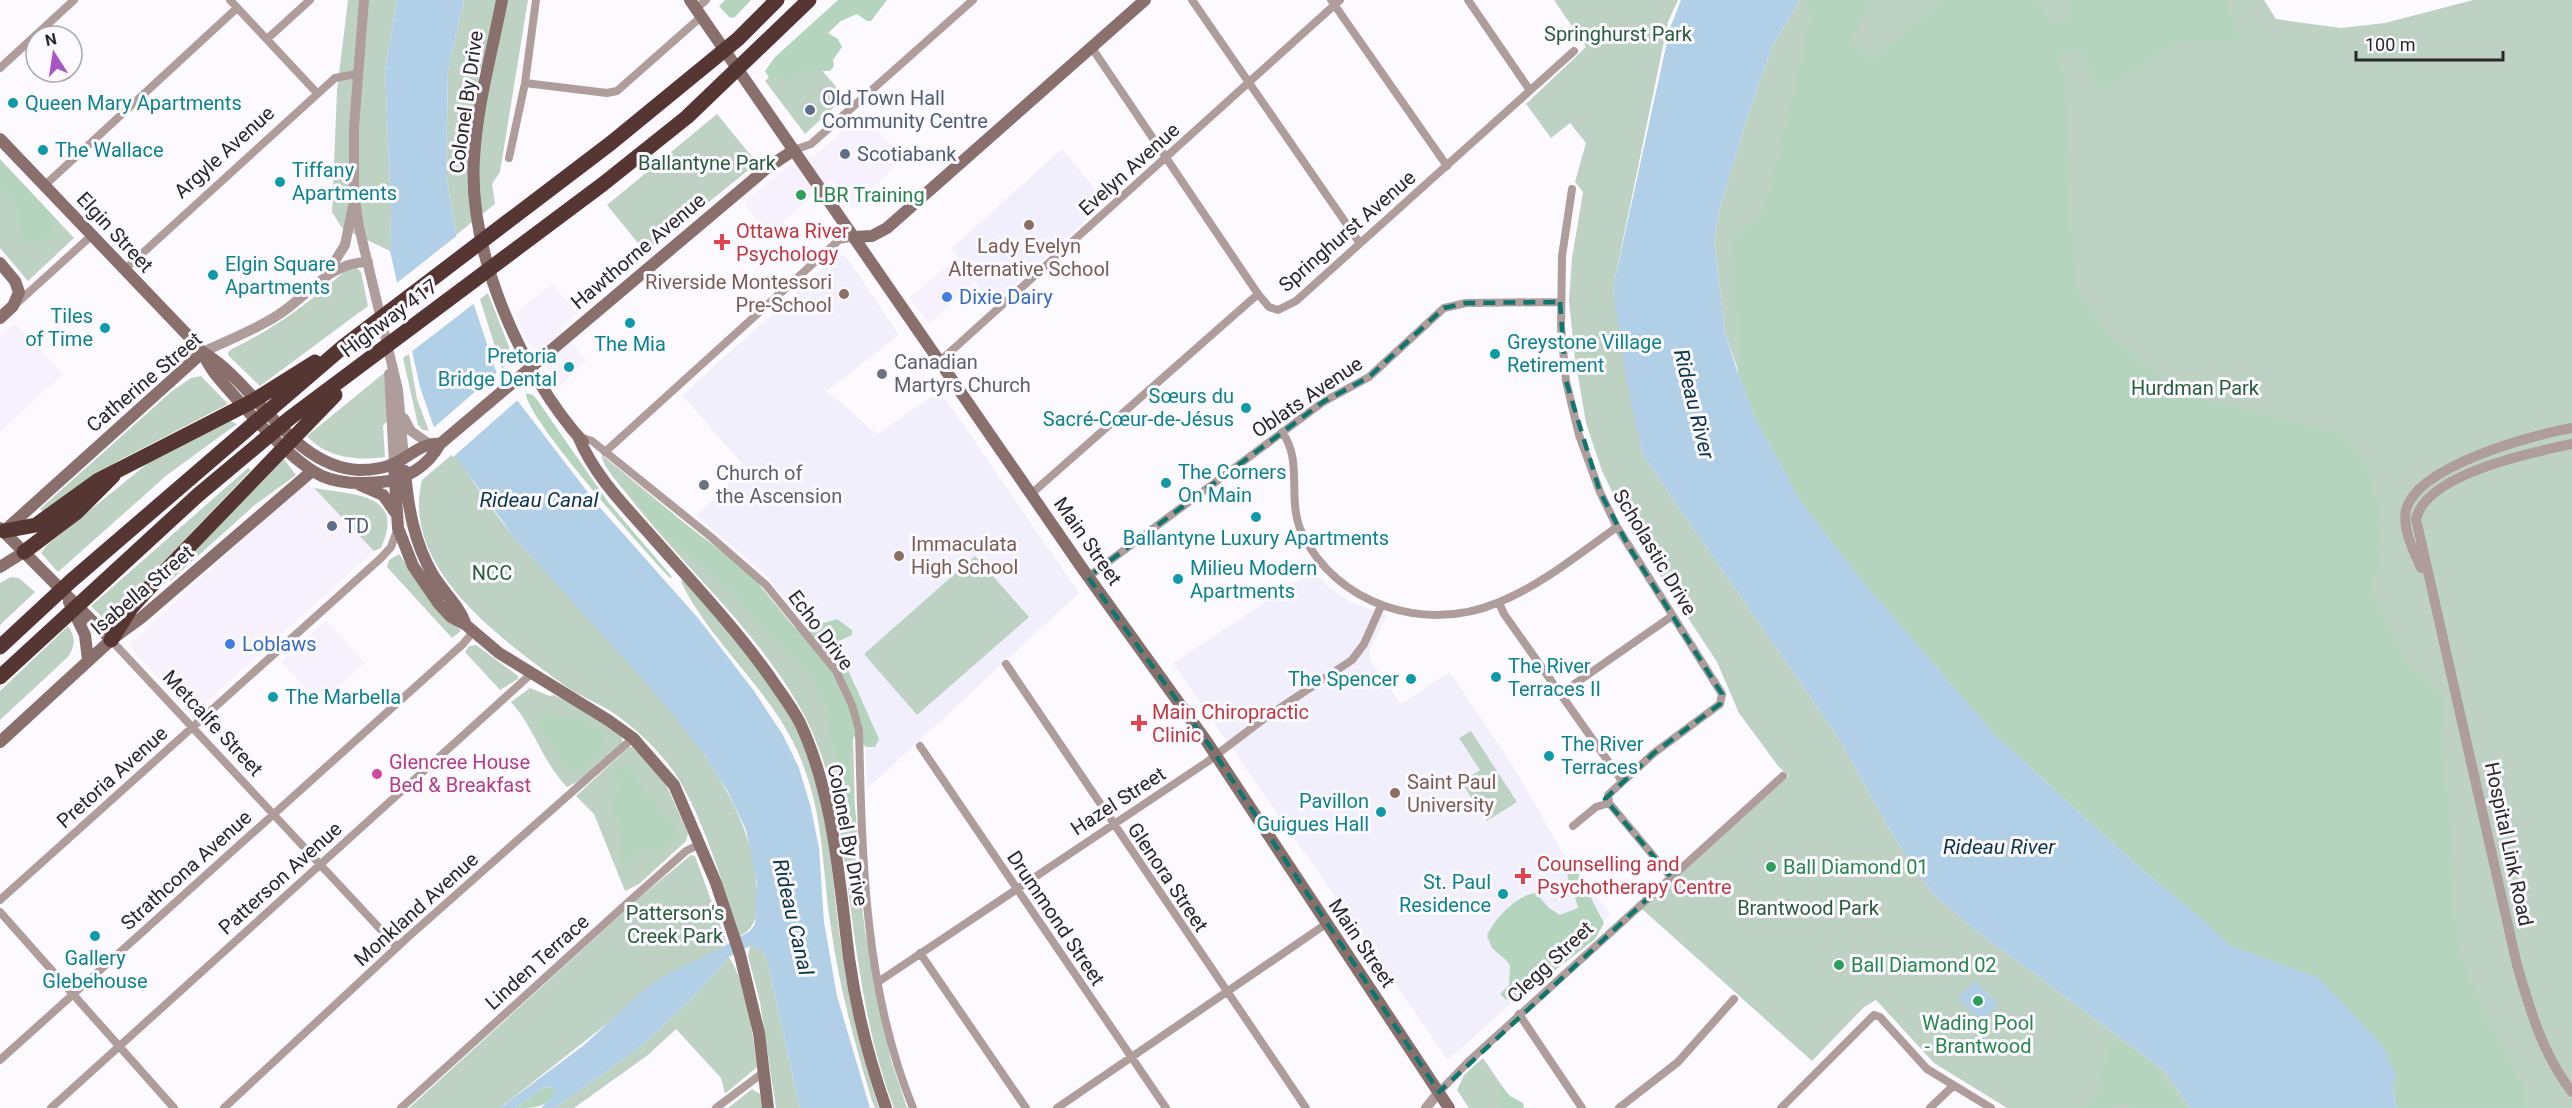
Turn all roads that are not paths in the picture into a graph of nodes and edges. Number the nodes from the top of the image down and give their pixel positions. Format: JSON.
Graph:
{"nodes":[{"id":1,"x":74,"y":0,"type":"edge"},
{"id":2,"x":230,"y":0,"type":"edge"},
{"id":3,"x":310,"y":0,"type":"edge"},
{"id":4,"x":364,"y":0,"type":"edge"},
{"id":5,"x":502,"y":0,"type":"edge"},
{"id":6,"x":536,"y":0,"type":"edge"},
{"id":7,"x":706,"y":0,"type":"edge"},
{"id":8,"x":777,"y":0,"type":"edge"},
{"id":9,"x":809,"y":0,"type":"edge"},
{"id":10,"x":973,"y":0,"type":"edge"},
{"id":11,"x":1145,"y":0,"type":"edge"},
{"id":12,"x":1192,"y":0,"type":"edge"},
{"id":13,"x":1468,"y":0,"type":"edge"},
{"id":14,"x":1335,"y":2,"type":"edge"},
{"id":15,"x":237,"y":8,"type":"junction"},
{"id":16,"x":696,"y":8,"type":"edge"},
{"id":17,"x":267,"y":39,"type":"junction"},
{"id":18,"x":1092,"y":48,"type":"junction"},
{"id":19,"x":1574,"y":51,"type":"dead end"},
{"id":20,"x":0,"y":69,"type":"edge"},
{"id":21,"x":356,"y":74,"type":"junction"},
{"id":22,"x":1249,"y":81,"type":"junction"},
{"id":23,"x":525,"y":82,"type":"junction"},
{"id":24,"x":1529,"y":89,"type":"junction"},
{"id":25,"x":317,"y":93,"type":"junction"},
{"id":26,"x":0,"y":139,"type":"edge"},
{"id":27,"x":794,"y":150,"type":"junction"},
{"id":28,"x":1166,"y":157,"type":"junction"},
{"id":29,"x":509,"y":158,"type":"dead end"},
{"id":30,"x":1447,"y":166,"type":"junction"},
{"id":31,"x":44,"y":186,"type":"junction"},
{"id":32,"x":1572,"y":189,"type":"dead end"},
{"id":33,"x":354,"y":194,"type":"junction"},
{"id":34,"x":91,"y":236,"type":"junction"},
{"id":35,"x":855,"y":237,"type":"junction"},
{"id":36,"x":1359,"y":242,"type":"junction"},
{"id":37,"x":368,"y":262,"type":"junction"},
{"id":38,"x":0,"y":263,"type":"edge"},
{"id":39,"x":124,"y":270,"type":"junction"},
{"id":40,"x":325,"y":277,"type":"junction"},
{"id":41,"x":1258,"y":294,"type":"junction"},
{"id":42,"x":1560,"y":302,"type":"junction"},
{"id":43,"x":14,"y":306,"type":"junction"},
{"id":44,"x":0,"y":318,"type":"edge"},
{"id":45,"x":203,"y":352,"type":"junction"},
{"id":46,"x":939,"y":362,"type":"junction"},
{"id":47,"x":390,"y":365,"type":"junction"},
{"id":48,"x":531,"y":367,"type":"junction"},
{"id":49,"x":271,"y":398,"type":"junction"},
{"id":50,"x":402,"y":414,"type":"junction"},
{"id":51,"x":296,"y":423,"type":"junction"},
{"id":52,"x":2572,"y":428,"type":"edge"},
{"id":53,"x":1282,"y":432,"type":"junction"},
{"id":54,"x":578,"y":436,"type":"junction"},
{"id":55,"x":434,"y":443,"type":"junction"},
{"id":56,"x":2572,"y":444,"type":"edge"},
{"id":57,"x":605,"y":453,"type":"junction"},
{"id":58,"x":399,"y":461,"type":"junction"},
{"id":59,"x":117,"y":471,"type":"junction"},
{"id":60,"x":312,"y":471,"type":"junction"},
{"id":61,"x":400,"y":478,"type":"junction"},
{"id":62,"x":356,"y":483,"type":"junction"},
{"id":63,"x":1031,"y":494,"type":"junction"},
{"id":64,"x":396,"y":513,"type":"junction"},
{"id":65,"x":1617,"y":527,"type":"junction"},
{"id":66,"x":398,"y":528,"type":"junction"},
{"id":67,"x":1,"y":531,"type":"edge"},
{"id":68,"x":24,"y":552,"type":"junction"},
{"id":69,"x":0,"y":567,"type":"edge"},
{"id":70,"x":1089,"y":577,"type":"junction"},
{"id":71,"x":67,"y":596,"type":"junction"},
{"id":72,"x":2433,"y":596,"type":"junction"},
{"id":73,"x":1499,"y":603,"type":"junction"},
{"id":74,"x":1381,"y":606,"type":"junction"},
{"id":75,"x":1672,"y":616,"type":"junction"},
{"id":76,"x":470,"y":629,"type":"junction"},
{"id":77,"x":111,"y":640,"type":"junction"},
{"id":78,"x":0,"y":647,"type":"edge"},
{"id":79,"x":88,"y":660,"type":"junction"},
{"id":80,"x":1006,"y":664,"type":"dead end"},
{"id":81,"x":531,"y":674,"type":"junction"},
{"id":82,"x":0,"y":677,"type":"edge"},
{"id":83,"x":1560,"y":693,"type":"junction"},
{"id":84,"x":190,"y":728,"type":"junction"},
{"id":85,"x":633,"y":738,"type":"junction"},
{"id":86,"x":0,"y":742,"type":"edge"},
{"id":87,"x":920,"y":746,"type":"dead end"},
{"id":88,"x":1216,"y":755,"type":"junction"},
{"id":89,"x":1783,"y":776,"type":"dead end"},
{"id":90,"x":1622,"y":782,"type":"junction"},
{"id":91,"x":1609,"y":804,"type":"junction"},
{"id":92,"x":273,"y":814,"type":"junction"},
{"id":93,"x":1112,"y":824,"type":"junction"},
{"id":94,"x":1573,"y":826,"type":"dead end"},
{"id":95,"x":698,"y":844,"type":"junction"},
{"id":96,"x":320,"y":864,"type":"junction"},
{"id":97,"x":1671,"y":876,"type":"junction"},
{"id":98,"x":1015,"y":889,"type":"junction"},
{"id":99,"x":0,"y":900,"type":"edge"},
{"id":100,"x":0,"y":912,"type":"edge"},
{"id":101,"x":1326,"y":924,"type":"junction"},
{"id":102,"x":397,"y":947,"type":"junction"},
{"id":103,"x":920,"y":953,"type":"junction"},
{"id":104,"x":878,"y":982,"type":"junction"},
{"id":105,"x":1227,"y":993,"type":"junction"},
{"id":106,"x":72,"y":995,"type":"junction"},
{"id":107,"x":1734,"y":999,"type":"dead end"},
{"id":108,"x":1519,"y":1014,"type":"junction"},
{"id":109,"x":118,"y":1046,"type":"junction"},
{"id":110,"x":1132,"y":1058,"type":"junction"},
{"id":111,"x":0,"y":1060,"type":"edge"},
{"id":112,"x":764,"y":1072,"type":"junction"},
{"id":113,"x":1953,"y":1086,"type":"junction"},
{"id":114,"x":1439,"y":1092,"type":"junction"},
{"id":115,"x":2572,"y":1092,"type":"edge"},
{"id":116,"x":51,"y":1108,"type":"edge"},
{"id":117,"x":174,"y":1108,"type":"edge"},
{"id":118,"x":224,"y":1108,"type":"edge"},
{"id":119,"x":401,"y":1108,"type":"edge"},
{"id":120,"x":716,"y":1108,"type":"edge"},
{"id":121,"x":768,"y":1108,"type":"edge"},
{"id":122,"x":886,"y":1108,"type":"edge"},
{"id":123,"x":913,"y":1108,"type":"edge"},
{"id":124,"x":1026,"y":1108,"type":"edge"},
{"id":125,"x":1057,"y":1108,"type":"edge"},
{"id":126,"x":1166,"y":1108,"type":"edge"},
{"id":127,"x":1305,"y":1108,"type":"edge"},
{"id":128,"x":1426,"y":1108,"type":"edge"},
{"id":129,"x":1449,"y":1108,"type":"edge"},
{"id":130,"x":1582,"y":1108,"type":"edge"},
{"id":131,"x":1619,"y":1108,"type":"edge"},
{"id":132,"x":1780,"y":1108,"type":"edge"},
{"id":133,"x":1930,"y":1108,"type":"edge"},
{"id":134,"x":1990,"y":1108,"type":"edge"}],
"edges":[{"from":1,"to":20,"type":"street"},
{"from":2,"to":15,"type":"street"},
{"from":3,"to":17,"type":"street"},
{"from":4,"to":21,"type":"street"},
{"from":5,"to":48,"type":"main road","name":"Colonel By Drive"},
{"from":6,"to":23,"type":"street"},
{"from":7,"to":16,"type":"street"},
{"from":8,"to":49,"type":"highway"},
{"from":9,"to":51,"type":"highway","name":"Highway 417"},
{"from":10,"to":27,"type":"street","name":"Hawthorne Avenue"},
{"from":11,"to":18,"type":"main road"},
{"from":12,"to":22,"type":"street"},
{"from":13,"to":24,"type":"street"},
{"from":14,"to":22,"type":"street","name":"Evelyn Avenue"},
{"from":14,"to":30,"type":"street"},
{"from":15,"to":17,"type":"street"},
{"from":15,"to":31,"type":"street"},
{"from":16,"to":23,"type":"street"},
{"from":16,"to":27,"type":"main road","name":"Main Street"},
{"from":17,"to":25,"type":"street"},
{"from":18,"to":28,"type":"street"},
{"from":18,"to":35,"type":"main road"},
{"from":19,"to":24,"type":"street","name":"Springhurst Avenue"},
{"from":21,"to":25,"type":"street","name":"Argyle Avenue"},
{"from":21,"to":33,"type":"street"},
{"from":22,"to":28,"type":"street","name":"Evelyn Avenue"},
{"from":22,"to":36,"type":"street"},
{"from":23,"to":29,"type":"street"},
{"from":24,"to":30,"type":"street","name":"Springhurst Avenue"},
{"from":25,"to":39,"type":"street","name":"Argyle Avenue"},
{"from":26,"to":31,"type":"main road","name":"Elgin Street"},
{"from":27,"to":35,"type":"main road","name":"Main Street"},
{"from":27,"to":48,"type":"main road","name":"Hawthorne Avenue"},
{"from":28,"to":41,"type":"street"},
{"from":28,"to":46,"type":"street","name":"Evelyn Avenue"},
{"from":30,"to":36,"type":"street","name":"Springhurst Avenue"},
{"from":31,"to":34,"type":"main road","name":"Elgin Street"},
{"from":32,"to":42,"type":"street","name":"Scholastic Drive"},
{"from":33,"to":37,"type":"street"},
{"from":33,"to":40,"type":"street"},
{"from":34,"to":39,"type":"main road","name":"Elgin Street"},
{"from":34,"to":43,"type":"street"},
{"from":35,"to":46,"type":"main road","name":"Main Street"},
{"from":35,"to":57,"type":"street"},
{"from":36,"to":41,"type":"street","name":"Springhurst Avenue"},
{"from":37,"to":40,"type":"street"},
{"from":37,"to":47,"type":"street"},
{"from":38,"to":43,"type":"main road"},
{"from":39,"to":45,"type":"main road","name":"Elgin Street"},
{"from":40,"to":45,"type":"street","name":"Catherine Street"},
{"from":41,"to":63,"type":"street","name":"Springhurst Avenue"},
{"from":42,"to":53,"type":"street","name":"Oblats Avenue"},
{"from":42,"to":65,"type":"street","name":"Scholastic Drive"},
{"from":43,"to":44,"type":"main road"},
{"from":45,"to":58,"type":"main road","name":"Elgin Street"},
{"from":45,"to":60,"type":"main road","name":"Elgin Street"},
{"from":45,"to":67,"type":"main road","name":"Catherine Street"},
{"from":46,"to":63,"type":"main road","name":"Main Street"},
{"from":47,"to":50,"type":"street"},
{"from":47,"to":58,"type":"street"},
{"from":48,"to":54,"type":"main road","name":"Colonel By Drive"},
{"from":48,"to":55,"type":"main road","name":"Hawthorne Avenue"},
{"from":49,"to":59,"type":"highway"},
{"from":49,"to":78,"type":"highway"},
{"from":50,"to":55,"type":"street"},
{"from":50,"to":58,"type":"street"},
{"from":51,"to":77,"type":"highway"},
{"from":51,"to":82,"type":"highway"},
{"from":52,"to":72,"type":"street","name":"Hospital Link Road"},
{"from":53,"to":70,"type":"street","name":"Oblats Avenue"},
{"from":53,"to":74,"type":"street"},
{"from":54,"to":57,"type":"street","name":"Echo Drive"},
{"from":54,"to":122,"type":"main road","name":"Colonel By Drive"},
{"from":55,"to":58,"type":"main road","name":"Hawthorne Avenue"},
{"from":55,"to":61,"type":"main road","name":"Hawthorne Avenue"},
{"from":56,"to":72,"type":"street","name":"Hospital Link Road"},
{"from":57,"to":104,"type":"street","name":"Echo Drive"},
{"from":58,"to":61,"type":"main road"},
{"from":59,"to":67,"type":"highway"},
{"from":59,"to":68,"type":"highway"},
{"from":60,"to":62,"type":"main road","name":"Elgin Street"},
{"from":60,"to":77,"type":"main road","name":"Isabella Street"},
{"from":61,"to":62,"type":"main road","name":"Elgin Street"},
{"from":61,"to":64,"type":"main road"},
{"from":61,"to":76,"type":"main road"},
{"from":62,"to":64,"type":"main road"},
{"from":63,"to":70,"type":"main road","name":"Main Street"},
{"from":64,"to":66,"type":"main road"},
{"from":65,"to":73,"type":"street"},
{"from":65,"to":75,"type":"street","name":"Scholastic Drive"},
{"from":66,"to":76,"type":"main road"},
{"from":66,"to":84,"type":"street","name":"Pretoria Avenue"},
{"from":67,"to":68,"type":"main road","name":"Metcalfe Street"},
{"from":68,"to":69,"type":"main road"},
{"from":68,"to":71,"type":"main road","name":"Metcalfe Street"},
{"from":70,"to":88,"type":"main road","name":"Main Street"},
{"from":71,"to":77,"type":"main road","name":"Metcalfe Street"},
{"from":71,"to":79,"type":"main road"},
{"from":72,"to":115,"type":"street","name":"Hospital Link Road"},
{"from":73,"to":74,"type":"street"},
{"from":73,"to":83,"type":"street"},
{"from":74,"to":88,"type":"street","name":"Hazel Street"},
{"from":75,"to":83,"type":"street"},
{"from":75,"to":90,"type":"street","name":"Scholastic Drive"},
{"from":76,"to":81,"type":"main road"},
{"from":76,"to":92,"type":"street","name":"Strathcona Avenue"},
{"from":77,"to":79,"type":"main road","name":"Isabella Street"},
{"from":77,"to":84,"type":"street","name":"Metcalfe Street"},
{"from":79,"to":86,"type":"main road","name":"Isabella Street"},
{"from":80,"to":93,"type":"street","name":"Glenora Street"},
{"from":81,"to":85,"type":"main road"},
{"from":81,"to":96,"type":"street","name":"Patterson Avenue"},
{"from":83,"to":90,"type":"street"},
{"from":84,"to":92,"type":"street","name":"Metcalfe Street"},
{"from":84,"to":99,"type":"street","name":"Pretoria Avenue"},
{"from":85,"to":95,"type":"main road"},
{"from":85,"to":102,"type":"street","name":"Monkland Avenue"},
{"from":87,"to":98,"type":"street","name":"Drummond Street"},
{"from":88,"to":93,"type":"street","name":"Hazel Street"},
{"from":88,"to":101,"type":"main road","name":"Main Street"},
{"from":89,"to":97,"type":"street","name":"Clegg Street"},
{"from":90,"to":91,"type":"street"},
{"from":91,"to":94,"type":"street"},
{"from":91,"to":97,"type":"street"},
{"from":92,"to":96,"type":"street","name":"Metcalfe Street"},
{"from":92,"to":106,"type":"street","name":"Strathcona Avenue"},
{"from":93,"to":98,"type":"street","name":"Hazel Street"},
{"from":93,"to":105,"type":"street","name":"Glenora Street"},
{"from":95,"to":112,"type":"main road"},
{"from":95,"to":119,"type":"street","name":"Linden Terrace"},
{"from":96,"to":102,"type":"street","name":"Metcalfe Street"},
{"from":96,"to":109,"type":"street","name":"Patterson Avenue"},
{"from":97,"to":108,"type":"street","name":"Clegg Street"},
{"from":98,"to":103,"type":"street","name":"Hazel Street"},
{"from":98,"to":110,"type":"street","name":"Drummond Street"},
{"from":100,"to":106,"type":"street"},
{"from":101,"to":105,"type":"street"},
{"from":101,"to":114,"type":"main road","name":"Main Street"},
{"from":102,"to":118,"type":"street","name":"Monkland Avenue"},
{"from":103,"to":104,"type":"street","name":"Hazel Street"},
{"from":103,"to":124,"type":"street"},
{"from":104,"to":123,"type":"street","name":"Echo Drive"},
{"from":105,"to":110,"type":"street"},
{"from":105,"to":127,"type":"street","name":"Glenora Street"},
{"from":106,"to":109,"type":"street"},
{"from":106,"to":111,"type":"street","name":"Strathcona Avenue"},
{"from":107,"to":131,"type":"street"},
{"from":108,"to":114,"type":"street","name":"Clegg Street"},
{"from":108,"to":130,"type":"street"},
{"from":109,"to":116,"type":"street","name":"Patterson Avenue"},
{"from":109,"to":117,"type":"street"},
{"from":110,"to":125,"type":"street"},
{"from":110,"to":126,"type":"street","name":"Drummond Street"},
{"from":112,"to":120,"type":"street"},
{"from":112,"to":121,"type":"main road"},
{"from":113,"to":132,"type":"street"},
{"from":113,"to":133,"type":"street"},
{"from":113,"to":134,"type":"street"},
{"from":114,"to":128,"type":"street","name":"Clegg Street"},
{"from":114,"to":129,"type":"main road","name":"Main Street"}]}
